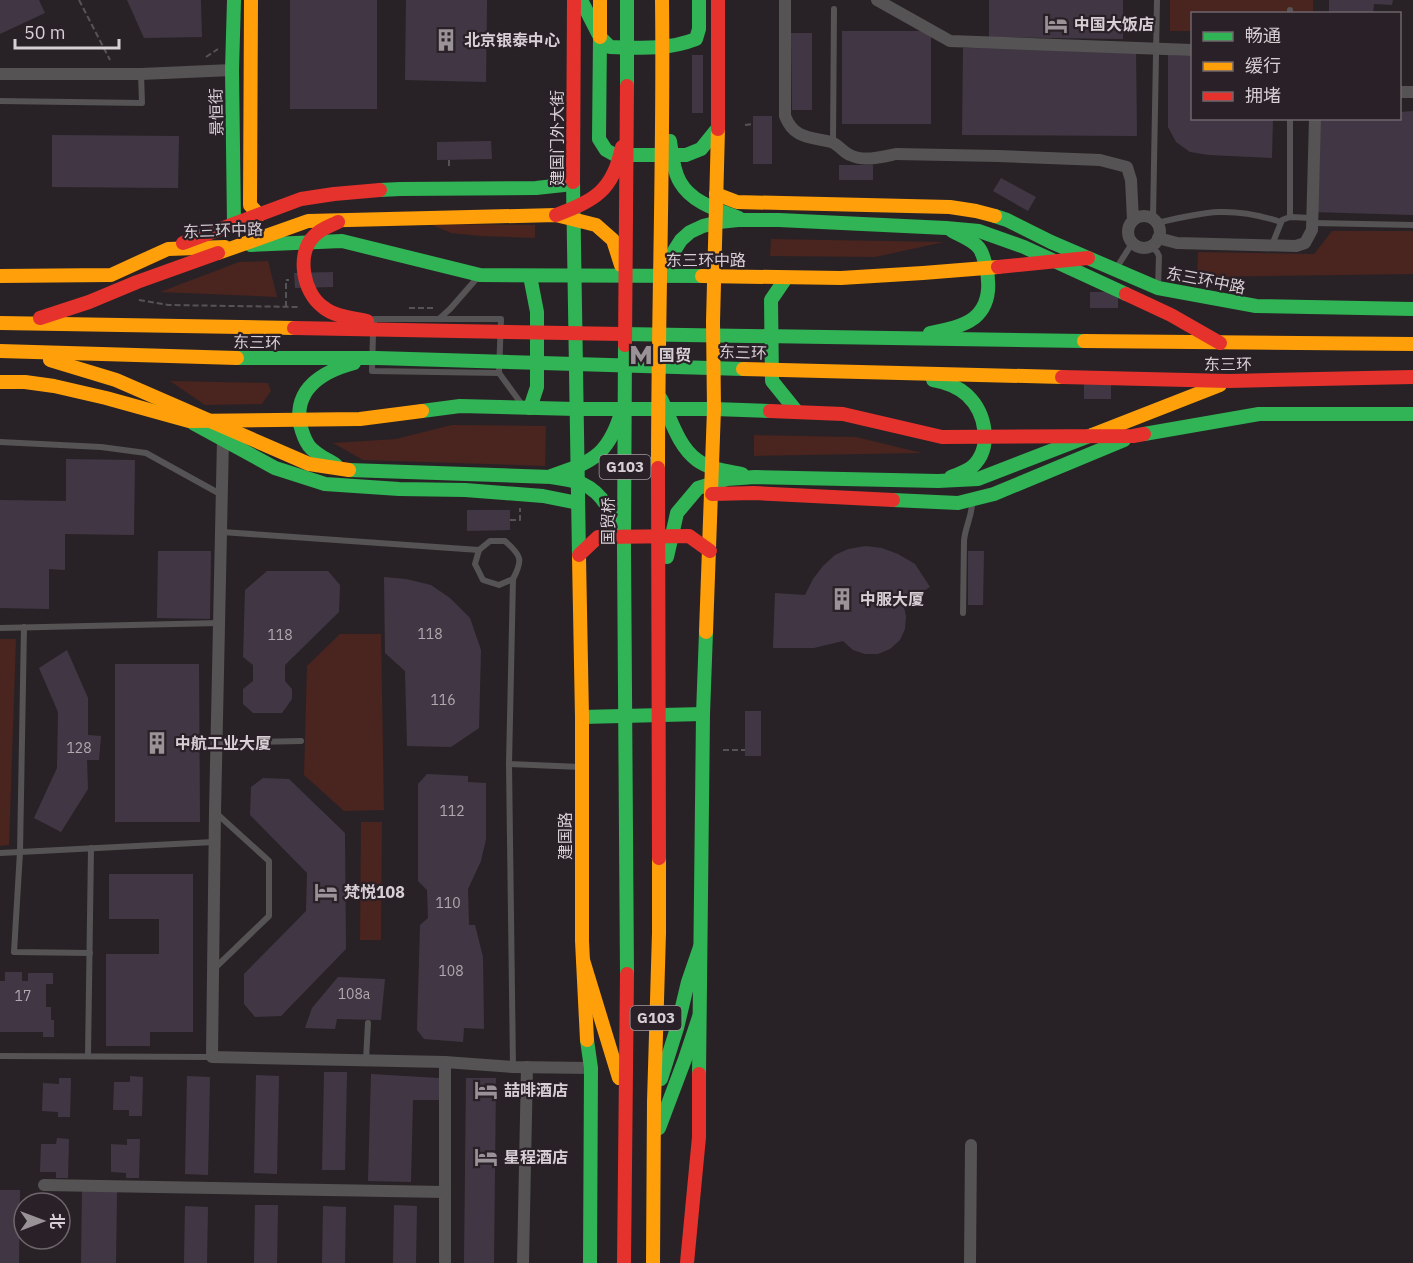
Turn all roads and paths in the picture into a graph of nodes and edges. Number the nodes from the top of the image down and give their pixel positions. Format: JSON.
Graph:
{"nodes":[{"id":1,"x":79,"y":0,"type":"edge"},
{"id":2,"x":234,"y":0,"type":"edge"},
{"id":3,"x":251,"y":0,"type":"edge"},
{"id":4,"x":574,"y":0,"type":"edge"},
{"id":5,"x":581,"y":0,"type":"edge"},
{"id":6,"x":600,"y":0,"type":"edge"},
{"id":7,"x":627,"y":0,"type":"edge"},
{"id":8,"x":662,"y":0,"type":"edge"},
{"id":9,"x":699,"y":0,"type":"edge"},
{"id":10,"x":718,"y":0,"type":"edge"},
{"id":11,"x":785,"y":0,"type":"edge"},
{"id":12,"x":877,"y":0,"type":"edge"},
{"id":13,"x":1156,"y":0,"type":"edge"},
{"id":14,"x":834,"y":9,"type":"dead end"},
{"id":15,"x":600,"y":37,"type":"junction"},
{"id":16,"x":222,"y":46,"type":"dead end"},
{"id":17,"x":1156,"y":49,"type":"junction"},
{"id":18,"x":1191,"y":50,"type":"edge"},
{"id":19,"x":203,"y":59,"type":"dead end"},
{"id":20,"x":110,"y":60,"type":"dead end"},
{"id":21,"x":232,"y":70,"type":"junction"},
{"id":22,"x":0,"y":74,"type":"edge"},
{"id":23,"x":141,"y":74,"type":"junction"},
{"id":24,"x":0,"y":101,"type":"edge"},
{"id":25,"x":663,"y":101,"type":"junction"},
{"id":26,"x":1290,"y":120,"type":"edge"},
{"id":27,"x":1315,"y":120,"type":"edge"},
{"id":28,"x":628,"y":124,"type":"junction"},
{"id":29,"x":753,"y":124,"type":"dead end"},
{"id":30,"x":745,"y":125,"type":"dead end"},
{"id":31,"x":718,"y":128,"type":"junction"},
{"id":32,"x":833,"y":142,"type":"junction"},
{"id":33,"x":449,"y":160,"type":"dead end"},
{"id":34,"x":448,"y":166,"type":"dead end"},
{"id":35,"x":573,"y":184,"type":"junction"},
{"id":36,"x":716,"y":194,"type":"junction"},
{"id":37,"x":259,"y":215,"type":"junction"},
{"id":38,"x":556,"y":215,"type":"junction"},
{"id":39,"x":1290,"y":217,"type":"junction"},
{"id":40,"x":344,"y":219,"type":"junction"},
{"id":41,"x":742,"y":219,"type":"junction"},
{"id":42,"x":1133,"y":220,"type":"junction"},
{"id":43,"x":1155,"y":221,"type":"junction"},
{"id":44,"x":1312,"y":221,"type":"junction"},
{"id":45,"x":1281,"y":222,"type":"junction"},
{"id":46,"x":234,"y":224,"type":"junction"},
{"id":47,"x":1413,"y":225,"type":"edge"},
{"id":48,"x":946,"y":228,"type":"junction"},
{"id":49,"x":1133,"y":242,"type":"junction"},
{"id":50,"x":1154,"y":242,"type":"junction"},
{"id":51,"x":1272,"y":245,"type":"junction"},
{"id":52,"x":168,"y":249,"type":"junction"},
{"id":53,"x":1088,"y":258,"type":"junction"},
{"id":54,"x":1116,"y":270,"type":"junction"},
{"id":55,"x":111,"y":275,"type":"junction"},
{"id":56,"x":480,"y":275,"type":"junction"},
{"id":57,"x":0,"y":276,"type":"edge"},
{"id":58,"x":530,"y":276,"type":"junction"},
{"id":59,"x":574,"y":276,"type":"junction"},
{"id":60,"x":715,"y":276,"type":"junction"},
{"id":61,"x":786,"y":278,"type":"junction"},
{"id":62,"x":294,"y":280,"type":"dead end"},
{"id":63,"x":1158,"y":288,"type":"junction"},
{"id":64,"x":627,"y":294,"type":"junction"},
{"id":65,"x":113,"y":296,"type":"dead end"},
{"id":66,"x":660,"y":298,"type":"junction"},
{"id":67,"x":135,"y":299,"type":"dead end"},
{"id":68,"x":286,"y":307,"type":"junction"},
{"id":69,"x":307,"y":307,"type":"dead end"},
{"id":70,"x":440,"y":308,"type":"dead end"},
{"id":71,"x":406,"y":309,"type":"dead end"},
{"id":72,"x":1413,"y":309,"type":"edge"},
{"id":73,"x":439,"y":319,"type":"junction"},
{"id":74,"x":0,"y":323,"type":"edge"},
{"id":75,"x":25,"y":323,"type":"junction"},
{"id":76,"x":408,"y":330,"type":"junction"},
{"id":77,"x":890,"y":339,"type":"junction"},
{"id":78,"x":1220,"y":343,"type":"junction"},
{"id":79,"x":1413,"y":344,"type":"edge"},
{"id":80,"x":0,"y":351,"type":"edge"},
{"id":81,"x":20,"y":351,"type":"junction"},
{"id":82,"x":377,"y":358,"type":"junction"},
{"id":83,"x":499,"y":373,"type":"junction"},
{"id":84,"x":891,"y":373,"type":"junction"},
{"id":85,"x":1413,"y":377,"type":"edge"},
{"id":86,"x":1229,"y":381,"type":"junction"},
{"id":87,"x":0,"y":382,"type":"edge"},
{"id":88,"x":626,"y":392,"type":"junction"},
{"id":89,"x":658,"y":392,"type":"junction"},
{"id":90,"x":527,"y":408,"type":"junction"},
{"id":91,"x":576,"y":409,"type":"junction"},
{"id":92,"x":714,"y":409,"type":"junction"},
{"id":93,"x":797,"y":412,"type":"junction"},
{"id":94,"x":1413,"y":414,"type":"edge"},
{"id":95,"x":189,"y":421,"type":"junction"},
{"id":96,"x":1133,"y":436,"type":"junction"},
{"id":97,"x":223,"y":439,"type":"junction"},
{"id":98,"x":0,"y":442,"type":"edge"},
{"id":99,"x":344,"y":470,"type":"junction"},
{"id":100,"x":550,"y":477,"type":"junction"},
{"id":101,"x":755,"y":477,"type":"junction"},
{"id":102,"x":938,"y":482,"type":"junction"},
{"id":103,"x":712,"y":494,"type":"junction"},
{"id":104,"x":222,"y":495,"type":"junction"},
{"id":105,"x":972,"y":500,"type":"junction"},
{"id":106,"x":578,"y":503,"type":"junction"},
{"id":107,"x":520,"y":506,"type":"dead end"},
{"id":108,"x":510,"y":520,"type":"dead end"},
{"id":109,"x":221,"y":532,"type":"junction"},
{"id":110,"x":624,"y":547,"type":"junction"},
{"id":111,"x":479,"y":550,"type":"junction"},
{"id":112,"x":710,"y":551,"type":"junction"},
{"id":113,"x":579,"y":555,"type":"junction"},
{"id":114,"x":513,"y":579,"type":"junction"},
{"id":115,"x":658,"y":598,"type":"junction"},
{"id":116,"x":963,"y":613,"type":"dead end"},
{"id":117,"x":219,"y":623,"type":"junction"},
{"id":118,"x":24,"y":627,"type":"junction"},
{"id":119,"x":0,"y":628,"type":"edge"},
{"id":120,"x":703,"y":714,"type":"junction"},
{"id":121,"x":582,"y":717,"type":"junction"},
{"id":122,"x":301,"y":741,"type":"dead end"},
{"id":123,"x":216,"y":743,"type":"junction"},
{"id":124,"x":723,"y":750,"type":"dead end"},
{"id":125,"x":745,"y":750,"type":"dead end"},
{"id":126,"x":509,"y":764,"type":"junction"},
{"id":127,"x":582,"y":767,"type":"junction"},
{"id":128,"x":215,"y":812,"type":"junction"},
{"id":129,"x":214,"y":842,"type":"junction"},
{"id":130,"x":91,"y":848,"type":"junction"},
{"id":131,"x":20,"y":852,"type":"junction"},
{"id":132,"x":0,"y":853,"type":"edge"},
{"id":133,"x":700,"y":947,"type":"junction"},
{"id":134,"x":90,"y":953,"type":"junction"},
{"id":135,"x":583,"y":960,"type":"junction"},
{"id":136,"x":213,"y":971,"type":"junction"},
{"id":137,"x":699,"y":1017,"type":"junction"},
{"id":138,"x":368,"y":1023,"type":"dead end"},
{"id":139,"x":0,"y":1056,"type":"edge"},
{"id":140,"x":88,"y":1056,"type":"junction"},
{"id":141,"x":212,"y":1057,"type":"junction"},
{"id":142,"x":366,"y":1060,"type":"junction"},
{"id":143,"x":445,"y":1062,"type":"junction"},
{"id":144,"x":513,"y":1067,"type":"junction"},
{"id":145,"x":527,"y":1067,"type":"junction"},
{"id":146,"x":591,"y":1068,"type":"junction"},
{"id":147,"x":625,"y":1099,"type":"junction"},
{"id":148,"x":654,"y":1102,"type":"junction"},
{"id":149,"x":654,"y":1143,"type":"junction"},
{"id":150,"x":971,"y":1145,"type":"dead end"},
{"id":151,"x":44,"y":1185,"type":"dead end"},
{"id":152,"x":445,"y":1192,"type":"junction"},
{"id":153,"x":445,"y":1263,"type":"edge"},
{"id":154,"x":524,"y":1263,"type":"edge"},
{"id":155,"x":590,"y":1263,"type":"edge"},
{"id":156,"x":624,"y":1263,"type":"edge"},
{"id":157,"x":653,"y":1263,"type":"edge"},
{"id":158,"x":687,"y":1263,"type":"edge"},
{"id":159,"x":970,"y":1263,"type":"edge"}],
"edges":[{"from":1,"to":20,"type":"path"},
{"from":2,"to":21,"type":"main road","name":"景恒街"},
{"from":3,"to":37,"type":"main road","name":"景恒街"},
{"from":4,"to":35,"type":"main road","name":"建国门外大街"},
{"from":5,"to":15,"type":"main road"},
{"from":6,"to":15,"type":"main road"},
{"from":7,"to":28,"type":"main road","name":"国贸桥","number":"G103"},
{"from":8,"to":25,"type":"main road","number":"G103"},
{"from":9,"to":15,"type":"main road"},
{"from":10,"to":31,"type":"main road"},
{"from":11,"to":32,"type":"street"},
{"from":12,"to":17,"type":"street"},
{"from":13,"to":17,"type":"lane"},
{"from":14,"to":32,"type":"lane"},
{"from":15,"to":31,"type":"main road"},
{"from":16,"to":19,"type":"path"},
{"from":17,"to":18,"type":"street"},
{"from":17,"to":43,"type":"lane"},
{"from":21,"to":23,"type":"street"},
{"from":21,"to":46,"type":"main road","name":"景恒街"},
{"from":22,"to":23,"type":"street"},
{"from":23,"to":24,"type":"lane"},
{"from":25,"to":41,"type":"main road"},
{"from":25,"to":66,"type":"main road","number":"G103"},
{"from":26,"to":39,"type":"lane"},
{"from":27,"to":44,"type":"street"},
{"from":28,"to":38,"type":"main road"},
{"from":28,"to":64,"type":"main road","name":"国贸桥","number":"G103"},
{"from":29,"to":30,"type":"path"},
{"from":31,"to":36,"type":"main road"},
{"from":32,"to":42,"type":"street"},
{"from":33,"to":34,"type":"path"},
{"from":35,"to":37,"type":"main road"},
{"from":35,"to":59,"type":"main road","name":"建国门外大街"},
{"from":36,"to":53,"type":"main road"},
{"from":36,"to":60,"type":"main road"},
{"from":37,"to":46,"type":"main road"},
{"from":38,"to":40,"type":"main road"},
{"from":38,"to":64,"type":"main road"},
{"from":39,"to":44,"type":"lane"},
{"from":39,"to":45,"type":"lane"},
{"from":40,"to":75,"type":"main road"},
{"from":40,"to":76,"type":"main road"},
{"from":41,"to":48,"type":"main road"},
{"from":41,"to":66,"type":"main road"},
{"from":42,"to":43,"type":"street"},
{"from":42,"to":49,"type":"street"},
{"from":43,"to":45,"type":"lane"},
{"from":43,"to":50,"type":"street"},
{"from":44,"to":47,"type":"lane"},
{"from":44,"to":51,"type":"street"},
{"from":45,"to":51,"type":"lane"},
{"from":46,"to":52,"type":"main road"},
{"from":48,"to":77,"type":"main road"},
{"from":48,"to":78,"type":"main road"},
{"from":49,"to":50,"type":"street"},
{"from":49,"to":54,"type":"lane"},
{"from":50,"to":51,"type":"street"},
{"from":50,"to":63,"type":"lane"},
{"from":52,"to":55,"type":"main road","name":"东三环中路"},
{"from":52,"to":56,"type":"main road","name":"东三环中路"},
{"from":53,"to":54,"type":"main road","name":"东三环中路"},
{"from":53,"to":61,"type":"main road","name":"东三环中路"},
{"from":54,"to":63,"type":"main road","name":"东三环中路"},
{"from":55,"to":57,"type":"main road","name":"东三环中路"},
{"from":55,"to":65,"type":"lane"},
{"from":56,"to":58,"type":"main road","name":"东三环中路"},
{"from":56,"to":73,"type":"lane"},
{"from":58,"to":59,"type":"main road","name":"东三环中路"},
{"from":58,"to":90,"type":"main road"},
{"from":59,"to":60,"type":"main road","name":"东三环中路"},
{"from":59,"to":91,"type":"main road","name":"建国门外大街"},
{"from":60,"to":61,"type":"main road","name":"东三环中路"},
{"from":60,"to":92,"type":"main road"},
{"from":61,"to":93,"type":"main road"},
{"from":62,"to":68,"type":"path"},
{"from":63,"to":72,"type":"main road","name":"东三环中路"},
{"from":64,"to":88,"type":"main road","name":"国贸桥","number":"G103"},
{"from":66,"to":89,"type":"main road","number":"G103"},
{"from":67,"to":68,"type":"path"},
{"from":68,"to":69,"type":"path"},
{"from":70,"to":71,"type":"path"},
{"from":73,"to":83,"type":"lane"},
{"from":73,"to":83,"type":"lane"},
{"from":74,"to":75,"type":"main road","name":"东三环"},
{"from":75,"to":76,"type":"main road","name":"东三环"},
{"from":76,"to":77,"type":"main road","name":"东三环"},
{"from":77,"to":78,"type":"main road","name":"东三环"},
{"from":78,"to":79,"type":"main road","name":"东三环"},
{"from":80,"to":81,"type":"main road","name":"东三环"},
{"from":81,"to":82,"type":"main road","name":"东三环"},
{"from":81,"to":99,"type":"main road"},
{"from":82,"to":84,"type":"main road","name":"东三环"},
{"from":82,"to":99,"type":"main road"},
{"from":83,"to":90,"type":"lane"},
{"from":84,"to":86,"type":"main road","name":"东三环"},
{"from":84,"to":102,"type":"main road"},
{"from":85,"to":86,"type":"main road","name":"东三环"},
{"from":86,"to":102,"type":"main road"},
{"from":87,"to":95,"type":"main road"},
{"from":88,"to":100,"type":"main road"},
{"from":88,"to":110,"type":"main road","name":"国贸桥","number":"G103"},
{"from":89,"to":101,"type":"main road"},
{"from":89,"to":115,"type":"main road","number":"G103"},
{"from":90,"to":91,"type":"main road"},
{"from":90,"to":95,"type":"main road"},
{"from":91,"to":92,"type":"main road"},
{"from":91,"to":106,"type":"main road","name":"建国路"},
{"from":92,"to":93,"type":"main road"},
{"from":92,"to":103,"type":"main road"},
{"from":93,"to":96,"type":"main road"},
{"from":94,"to":96,"type":"main road"},
{"from":95,"to":97,"type":"main road"},
{"from":96,"to":105,"type":"main road"},
{"from":97,"to":104,"type":"street"},
{"from":97,"to":106,"type":"main road"},
{"from":98,"to":104,"type":"lane"},
{"from":99,"to":100,"type":"main road"},
{"from":100,"to":110,"type":"main road"},
{"from":101,"to":102,"type":"main road"},
{"from":101,"to":115,"type":"main road"},
{"from":103,"to":105,"type":"main road"},
{"from":103,"to":112,"type":"main road"},
{"from":104,"to":109,"type":"street"},
{"from":105,"to":116,"type":"lane"},
{"from":106,"to":113,"type":"main road","name":"建国路"},
{"from":107,"to":108,"type":"path"},
{"from":109,"to":111,"type":"lane"},
{"from":109,"to":117,"type":"street"},
{"from":110,"to":147,"type":"main road","name":"国贸桥","number":"G103"},
{"from":111,"to":114,"type":"lane"},
{"from":111,"to":114,"type":"lane"},
{"from":112,"to":113,"type":"main road"},
{"from":112,"to":120,"type":"main road"},
{"from":113,"to":121,"type":"main road","name":"建国路"},
{"from":114,"to":126,"type":"lane"},
{"from":115,"to":148,"type":"main road","number":"G103"},
{"from":117,"to":118,"type":"lane"},
{"from":117,"to":123,"type":"street"},
{"from":118,"to":119,"type":"lane"},
{"from":118,"to":131,"type":"lane"},
{"from":120,"to":121,"type":"main road"},
{"from":120,"to":133,"type":"main road"},
{"from":121,"to":127,"type":"main road","name":"建国路"},
{"from":122,"to":123,"type":"lane"},
{"from":123,"to":128,"type":"street"},
{"from":124,"to":125,"type":"path"},
{"from":126,"to":127,"type":"lane"},
{"from":126,"to":144,"type":"lane"},
{"from":127,"to":135,"type":"main road","name":"建国路"},
{"from":128,"to":129,"type":"street"},
{"from":128,"to":136,"type":"lane"},
{"from":129,"to":130,"type":"lane"},
{"from":129,"to":136,"type":"street"},
{"from":130,"to":131,"type":"lane"},
{"from":130,"to":134,"type":"lane"},
{"from":131,"to":132,"type":"lane"},
{"from":131,"to":134,"type":"lane"},
{"from":133,"to":137,"type":"main road"},
{"from":133,"to":148,"type":"main road"},
{"from":134,"to":140,"type":"lane"},
{"from":135,"to":146,"type":"main road","name":"建国路"},
{"from":135,"to":147,"type":"main road"},
{"from":136,"to":141,"type":"street"},
{"from":137,"to":149,"type":"main road"},
{"from":137,"to":158,"type":"main road"},
{"from":138,"to":142,"type":"lane"},
{"from":139,"to":140,"type":"lane"},
{"from":140,"to":141,"type":"lane"},
{"from":141,"to":142,"type":"street"},
{"from":142,"to":143,"type":"street"},
{"from":143,"to":144,"type":"street"},
{"from":143,"to":152,"type":"street"},
{"from":144,"to":145,"type":"street"},
{"from":145,"to":146,"type":"street"},
{"from":145,"to":154,"type":"street"},
{"from":146,"to":155,"type":"main road","name":"建国路"},
{"from":147,"to":156,"type":"main road","number":"G103"},
{"from":148,"to":149,"type":"main road","number":"G103"},
{"from":149,"to":157,"type":"main road","number":"G103"},
{"from":150,"to":159,"type":"street"},
{"from":151,"to":152,"type":"street"},
{"from":152,"to":153,"type":"street"}]}
